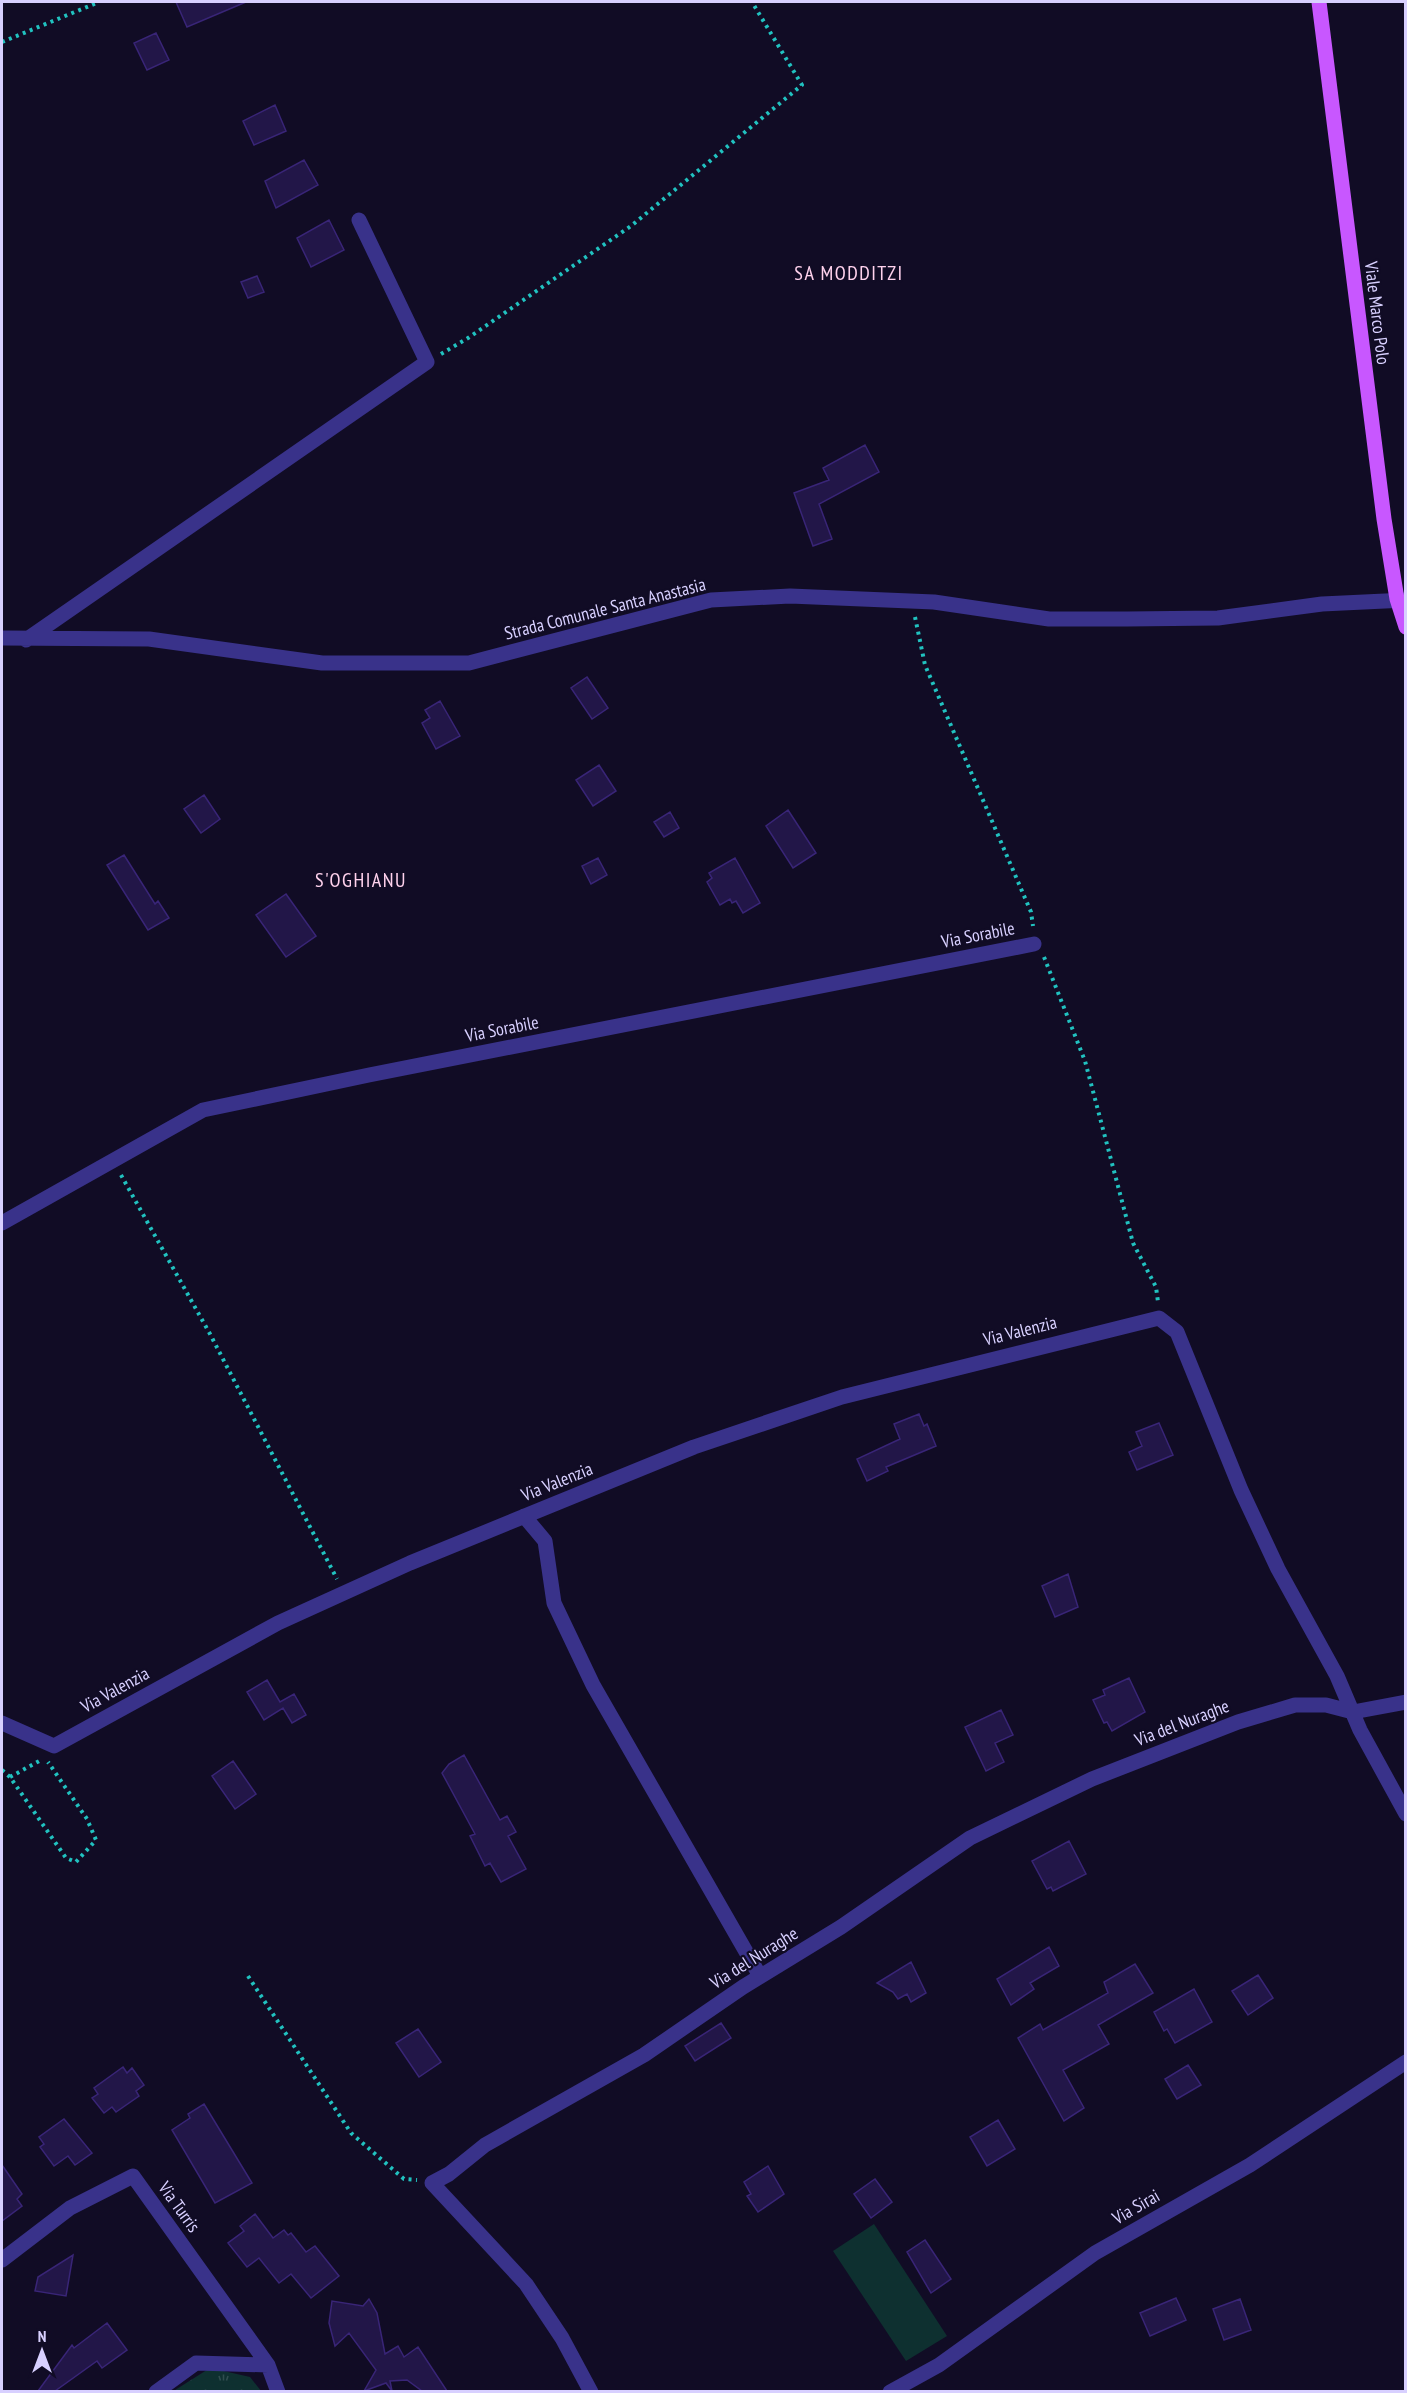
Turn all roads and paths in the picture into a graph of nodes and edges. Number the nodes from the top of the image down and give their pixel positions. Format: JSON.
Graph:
{"nodes":[{"id":1,"x":99,"y":2,"type":"edge"},
{"id":2,"x":752,"y":2,"type":"edge"},
{"id":3,"x":1319,"y":2,"type":"edge"},
{"id":4,"x":2,"y":42,"type":"edge"},
{"id":5,"x":359,"y":220,"type":"dead end"},
{"id":6,"x":427,"y":362,"type":"junction"},
{"id":7,"x":1401,"y":599,"type":"edge"},
{"id":8,"x":1406,"y":627,"type":"edge"},
{"id":9,"x":2,"y":638,"type":"edge"},
{"id":10,"x":26,"y":640,"type":"junction"},
{"id":11,"x":1034,"y":944,"type":"dead end"},
{"id":12,"x":113,"y":1161,"type":"junction"},
{"id":13,"x":2,"y":1223,"type":"edge"},
{"id":14,"x":524,"y":1516,"type":"junction"},
{"id":15,"x":344,"y":1593,"type":"junction"},
{"id":16,"x":1406,"y":1702,"type":"edge"},
{"id":17,"x":1353,"y":1712,"type":"junction"},
{"id":18,"x":2,"y":1723,"type":"edge"},
{"id":19,"x":2,"y":1770,"type":"edge"},
{"id":20,"x":10,"y":1777,"type":"junction"},
{"id":21,"x":1406,"y":1814,"type":"edge"},
{"id":22,"x":248,"y":1976,"type":"dead end"},
{"id":23,"x":760,"y":1976,"type":"junction"},
{"id":24,"x":1406,"y":2062,"type":"edge"},
{"id":25,"x":432,"y":2183,"type":"junction"},
{"id":26,"x":2,"y":2260,"type":"edge"},
{"id":27,"x":268,"y":2365,"type":"junction"},
{"id":28,"x":279,"y":2389,"type":"edge"},
{"id":29,"x":156,"y":2391,"type":"edge"},
{"id":30,"x":591,"y":2391,"type":"edge"},
{"id":31,"x":890,"y":2391,"type":"edge"}],
"edges":[{"from":1,"to":4,"type":"path"},
{"from":2,"to":6,"type":"path"},
{"from":3,"to":7,"type":"main road","name":"Viale Marco Polo"},
{"from":5,"to":6,"type":"street"},
{"from":6,"to":10,"type":"street"},
{"from":7,"to":8,"type":"main road","name":"Viale Marco Polo"},
{"from":7,"to":10,"type":"street","name":"Strada Comunale Santa Anastasia"},
{"from":9,"to":10,"type":"street","name":"Strada Comunale Santa Anastasia"},
{"from":11,"to":12,"type":"street","name":"Via Sorabile"},
{"from":12,"to":13,"type":"street","name":"Via Sorabile"},
{"from":12,"to":15,"type":"path"},
{"from":14,"to":15,"type":"street","name":"Via Valenzia"},
{"from":14,"to":17,"type":"street","name":"Via Valenzia"},
{"from":14,"to":23,"type":"street"},
{"from":15,"to":18,"type":"street","name":"Via Valenzia"},
{"from":16,"to":17,"type":"street","name":"Via del Nuraghe"},
{"from":17,"to":21,"type":"street"},
{"from":17,"to":23,"type":"street","name":"Via del Nuraghe"},
{"from":19,"to":20,"type":"path"},
{"from":20,"to":20,"type":"path"},
{"from":22,"to":25,"type":"path"},
{"from":23,"to":25,"type":"street","name":"Via del Nuraghe"},
{"from":24,"to":31,"type":"street","name":"Via Sirai"},
{"from":25,"to":30,"type":"street"},
{"from":26,"to":27,"type":"street","name":"Via Turris"},
{"from":27,"to":28,"type":"street","name":"Via Turris"},
{"from":27,"to":29,"type":"street"}]}
